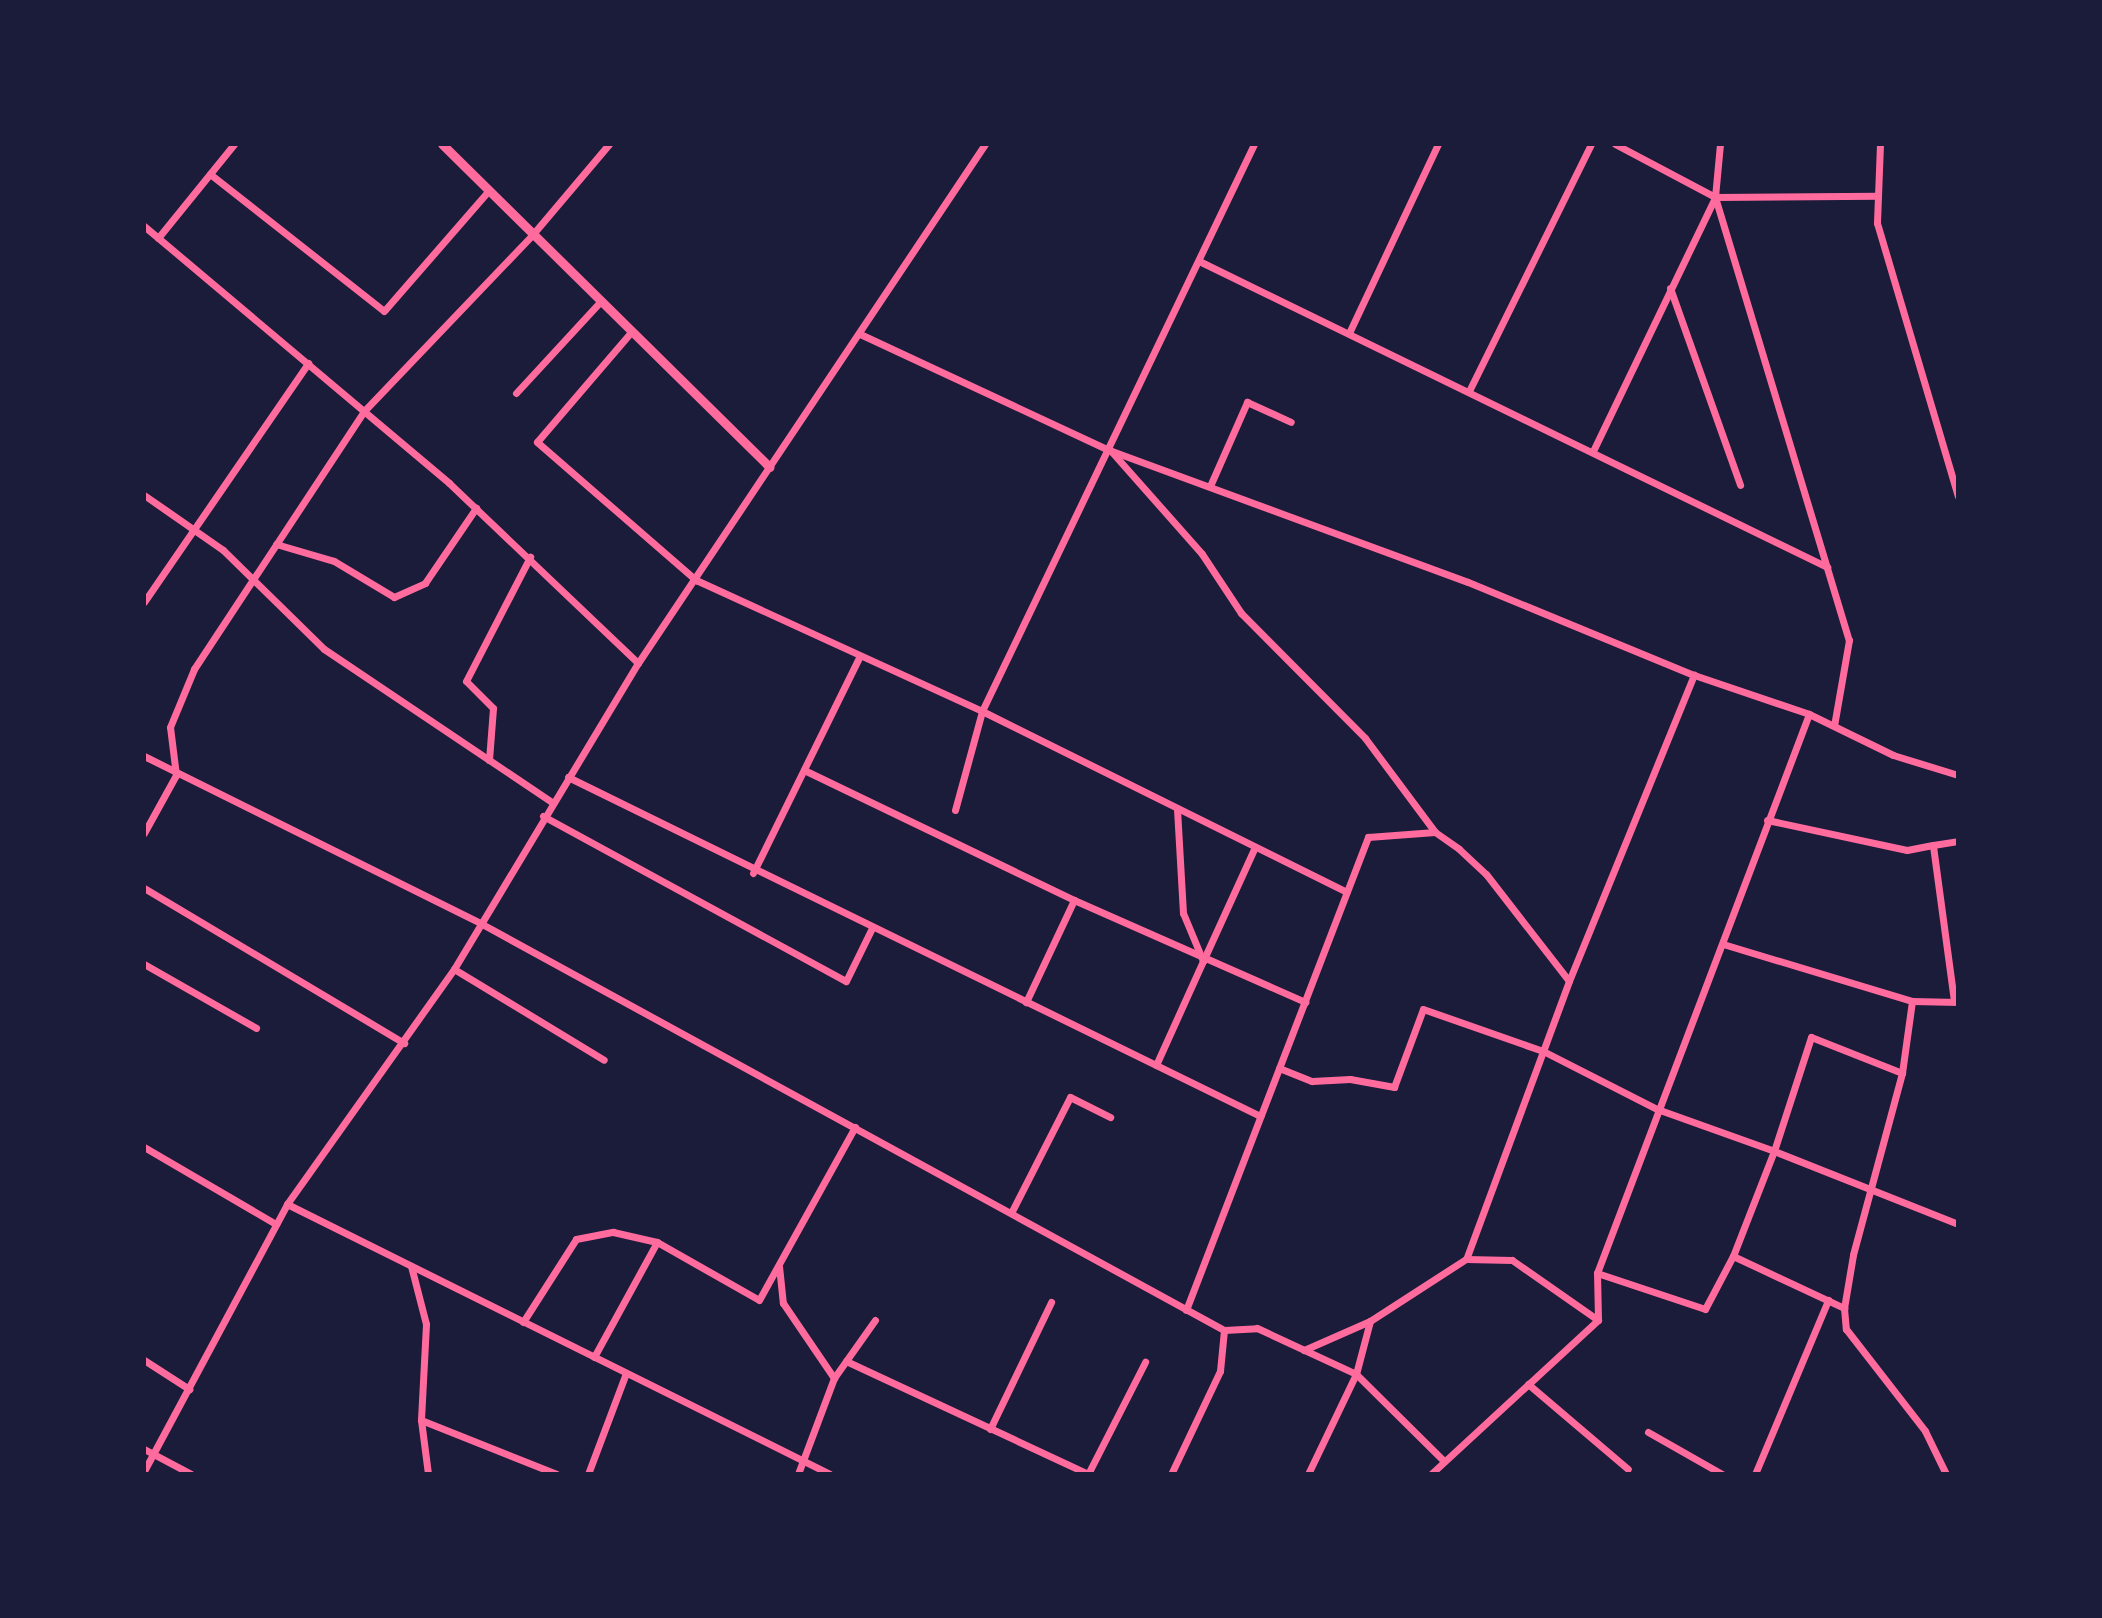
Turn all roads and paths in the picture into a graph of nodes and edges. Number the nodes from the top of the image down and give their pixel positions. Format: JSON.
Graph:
{"nodes":[{"id":1,"x":234,"y":144,"type":"edge"},
{"id":2,"x":442,"y":144,"type":"edge"},
{"id":3,"x":609,"y":144,"type":"edge"},
{"id":4,"x":985,"y":144,"type":"edge"},
{"id":5,"x":1254,"y":144,"type":"edge"},
{"id":6,"x":1438,"y":144,"type":"edge"},
{"id":7,"x":1591,"y":144,"type":"edge"},
{"id":8,"x":1615,"y":144,"type":"edge"},
{"id":9,"x":1720,"y":144,"type":"edge"},
{"id":10,"x":1880,"y":144,"type":"edge"},
{"id":11,"x":210,"y":174,"type":"junction"},
{"id":12,"x":489,"y":190,"type":"junction"},
{"id":13,"x":1878,"y":196,"type":"junction"},
{"id":14,"x":1715,"y":197,"type":"junction"},
{"id":15,"x":144,"y":227,"type":"edge"},
{"id":16,"x":533,"y":234,"type":"junction"},
{"id":17,"x":158,"y":238,"type":"junction"},
{"id":18,"x":1199,"y":261,"type":"junction"},
{"id":19,"x":1670,"y":288,"type":"junction"},
{"id":20,"x":601,"y":301,"type":"junction"},
{"id":21,"x":632,"y":331,"type":"junction"},
{"id":22,"x":1349,"y":333,"type":"junction"},
{"id":23,"x":860,"y":334,"type":"junction"},
{"id":24,"x":308,"y":363,"type":"junction"},
{"id":25,"x":1469,"y":391,"type":"junction"},
{"id":26,"x":516,"y":393,"type":"dead end"},
{"id":27,"x":365,"y":410,"type":"junction"},
{"id":28,"x":1291,"y":422,"type":"dead end"},
{"id":29,"x":1109,"y":450,"type":"junction"},
{"id":30,"x":1593,"y":451,"type":"junction"},
{"id":31,"x":769,"y":467,"type":"junction"},
{"id":32,"x":1740,"y":485,"type":"dead end"},
{"id":33,"x":1210,"y":486,"type":"junction"},
{"id":34,"x":144,"y":495,"type":"edge"},
{"id":35,"x":1958,"y":496,"type":"edge"},
{"id":36,"x":476,"y":508,"type":"junction"},
{"id":37,"x":192,"y":530,"type":"junction"},
{"id":38,"x":276,"y":544,"type":"junction"},
{"id":39,"x":530,"y":557,"type":"junction"},
{"id":40,"x":1827,"y":567,"type":"junction"},
{"id":41,"x":254,"y":578,"type":"junction"},
{"id":42,"x":696,"y":580,"type":"junction"},
{"id":43,"x":144,"y":602,"type":"edge"},
{"id":44,"x":860,"y":656,"type":"junction"},
{"id":45,"x":638,"y":663,"type":"junction"},
{"id":46,"x":1694,"y":675,"type":"junction"},
{"id":47,"x":982,"y":711,"type":"junction"},
{"id":48,"x":1809,"y":714,"type":"junction"},
{"id":49,"x":1834,"y":726,"type":"junction"},
{"id":50,"x":144,"y":756,"type":"edge"},
{"id":51,"x":489,"y":760,"type":"junction"},
{"id":52,"x":804,"y":770,"type":"junction"},
{"id":53,"x":176,"y":775,"type":"junction"},
{"id":54,"x":1958,"y":775,"type":"edge"},
{"id":55,"x":568,"y":777,"type":"junction"},
{"id":56,"x":552,"y":802,"type":"junction"},
{"id":57,"x":1177,"y":808,"type":"junction"},
{"id":58,"x":955,"y":810,"type":"dead end"},
{"id":59,"x":543,"y":816,"type":"junction"},
{"id":60,"x":1767,"y":820,"type":"junction"},
{"id":61,"x":1435,"y":832,"type":"junction"},
{"id":62,"x":144,"y":833,"type":"edge"},
{"id":63,"x":1958,"y":841,"type":"edge"},
{"id":64,"x":1933,"y":845,"type":"junction"},
{"id":65,"x":1255,"y":847,"type":"junction"},
{"id":66,"x":753,"y":873,"type":"junction"},
{"id":67,"x":144,"y":888,"type":"edge"},
{"id":68,"x":1347,"y":892,"type":"junction"},
{"id":69,"x":1074,"y":900,"type":"junction"},
{"id":70,"x":482,"y":924,"type":"junction"},
{"id":71,"x":872,"y":928,"type":"junction"},
{"id":72,"x":1723,"y":944,"type":"junction"},
{"id":73,"x":1203,"y":961,"type":"junction"},
{"id":74,"x":144,"y":964,"type":"edge"},
{"id":75,"x":454,"y":969,"type":"junction"},
{"id":76,"x":1569,"y":981,"type":"junction"},
{"id":77,"x":1912,"y":1001,"type":"junction"},
{"id":78,"x":1956,"y":1001,"type":"edge"},
{"id":79,"x":1026,"y":1002,"type":"junction"},
{"id":80,"x":1305,"y":1002,"type":"junction"},
{"id":81,"x":256,"y":1028,"type":"dead end"},
{"id":82,"x":404,"y":1043,"type":"junction"},
{"id":83,"x":1543,"y":1051,"type":"junction"},
{"id":84,"x":604,"y":1060,"type":"dead end"},
{"id":85,"x":1156,"y":1065,"type":"junction"},
{"id":86,"x":1279,"y":1068,"type":"junction"},
{"id":87,"x":1902,"y":1073,"type":"junction"},
{"id":88,"x":1657,"y":1109,"type":"junction"},
{"id":89,"x":1260,"y":1116,"type":"junction"},
{"id":90,"x":1110,"y":1117,"type":"dead end"},
{"id":91,"x":855,"y":1127,"type":"junction"},
{"id":92,"x":144,"y":1147,"type":"edge"},
{"id":93,"x":1774,"y":1151,"type":"junction"},
{"id":94,"x":1873,"y":1190,"type":"junction"},
{"id":95,"x":287,"y":1204,"type":"junction"},
{"id":96,"x":1011,"y":1213,"type":"junction"},
{"id":97,"x":276,"y":1224,"type":"junction"},
{"id":98,"x":1958,"y":1224,"type":"edge"},
{"id":99,"x":657,"y":1242,"type":"junction"},
{"id":100,"x":1733,"y":1256,"type":"junction"},
{"id":101,"x":1466,"y":1259,"type":"junction"},
{"id":102,"x":778,"y":1265,"type":"junction"},
{"id":103,"x":411,"y":1266,"type":"junction"},
{"id":104,"x":1597,"y":1273,"type":"junction"},
{"id":105,"x":1828,"y":1300,"type":"junction"},
{"id":106,"x":1051,"y":1302,"type":"dead end"},
{"id":107,"x":1844,"y":1308,"type":"junction"},
{"id":108,"x":1186,"y":1310,"type":"junction"},
{"id":109,"x":875,"y":1320,"type":"dead end"},
{"id":110,"x":1598,"y":1320,"type":"junction"},
{"id":111,"x":1370,"y":1321,"type":"junction"},
{"id":112,"x":523,"y":1322,"type":"junction"},
{"id":113,"x":1224,"y":1330,"type":"junction"},
{"id":114,"x":1304,"y":1350,"type":"junction"},
{"id":115,"x":594,"y":1357,"type":"junction"},
{"id":116,"x":144,"y":1360,"type":"edge"},
{"id":117,"x":846,"y":1361,"type":"junction"},
{"id":118,"x":1145,"y":1362,"type":"dead end"},
{"id":119,"x":626,"y":1373,"type":"junction"},
{"id":120,"x":1356,"y":1374,"type":"junction"},
{"id":121,"x":834,"y":1378,"type":"junction"},
{"id":122,"x":1528,"y":1384,"type":"junction"},
{"id":123,"x":189,"y":1389,"type":"junction"},
{"id":124,"x":421,"y":1420,"type":"junction"},
{"id":125,"x":990,"y":1429,"type":"junction"},
{"id":126,"x":1648,"y":1432,"type":"dead end"},
{"id":127,"x":144,"y":1449,"type":"edge"},
{"id":128,"x":153,"y":1454,"type":"junction"},
{"id":129,"x":803,"y":1461,"type":"junction"},
{"id":130,"x":1444,"y":1461,"type":"junction"},
{"id":131,"x":1628,"y":1469,"type":"dead end"},
{"id":132,"x":144,"y":1471,"type":"edge"},
{"id":133,"x":191,"y":1474,"type":"edge"},
{"id":134,"x":428,"y":1474,"type":"edge"},
{"id":135,"x":557,"y":1474,"type":"edge"},
{"id":136,"x":588,"y":1474,"type":"edge"},
{"id":137,"x":798,"y":1474,"type":"edge"},
{"id":138,"x":830,"y":1474,"type":"edge"},
{"id":139,"x":1088,"y":1474,"type":"edge"},
{"id":140,"x":1171,"y":1474,"type":"edge"},
{"id":141,"x":1308,"y":1474,"type":"edge"},
{"id":142,"x":1431,"y":1474,"type":"edge"},
{"id":143,"x":1722,"y":1474,"type":"edge"},
{"id":144,"x":1755,"y":1474,"type":"edge"},
{"id":145,"x":1946,"y":1474,"type":"edge"}],
"edges":[{"from":1,"to":11,"type":"street"},
{"from":2,"to":12,"type":"street"},
{"from":3,"to":16,"type":"street"},
{"from":4,"to":23,"type":"street"},
{"from":5,"to":18,"type":"street"},
{"from":6,"to":22,"type":"street"},
{"from":7,"to":25,"type":"street"},
{"from":8,"to":14,"type":"street"},
{"from":9,"to":14,"type":"street"},
{"from":10,"to":13,"type":"street"},
{"from":11,"to":12,"type":"street"},
{"from":11,"to":17,"type":"street"},
{"from":12,"to":16,"type":"street"},
{"from":13,"to":14,"type":"street"},
{"from":13,"to":35,"type":"street"},
{"from":14,"to":19,"type":"street"},
{"from":14,"to":40,"type":"street"},
{"from":15,"to":17,"type":"street"},
{"from":16,"to":20,"type":"street"},
{"from":16,"to":27,"type":"street"},
{"from":17,"to":24,"type":"street"},
{"from":18,"to":22,"type":"street"},
{"from":18,"to":29,"type":"street"},
{"from":19,"to":30,"type":"street"},
{"from":19,"to":32,"type":"street"},
{"from":20,"to":21,"type":"street"},
{"from":20,"to":26,"type":"street"},
{"from":21,"to":31,"type":"street"},
{"from":21,"to":42,"type":"street"},
{"from":22,"to":25,"type":"street"},
{"from":23,"to":29,"type":"street"},
{"from":23,"to":31,"type":"street"},
{"from":24,"to":27,"type":"street"},
{"from":24,"to":37,"type":"street"},
{"from":25,"to":30,"type":"street"},
{"from":27,"to":36,"type":"street"},
{"from":27,"to":38,"type":"street"},
{"from":28,"to":33,"type":"street"},
{"from":29,"to":33,"type":"street"},
{"from":29,"to":47,"type":"street"},
{"from":29,"to":61,"type":"street"},
{"from":30,"to":40,"type":"street"},
{"from":31,"to":42,"type":"street"},
{"from":33,"to":46,"type":"street"},
{"from":34,"to":37,"type":"street"},
{"from":36,"to":38,"type":"street"},
{"from":36,"to":39,"type":"street"},
{"from":37,"to":41,"type":"street"},
{"from":37,"to":43,"type":"street"},
{"from":38,"to":41,"type":"street"},
{"from":39,"to":45,"type":"street"},
{"from":39,"to":51,"type":"street"},
{"from":40,"to":49,"type":"street"},
{"from":41,"to":51,"type":"street"},
{"from":41,"to":53,"type":"street"},
{"from":42,"to":44,"type":"street"},
{"from":42,"to":45,"type":"street"},
{"from":44,"to":47,"type":"street"},
{"from":44,"to":52,"type":"street"},
{"from":45,"to":55,"type":"street"},
{"from":46,"to":48,"type":"street"},
{"from":46,"to":76,"type":"street"},
{"from":47,"to":57,"type":"street"},
{"from":47,"to":58,"type":"street"},
{"from":48,"to":49,"type":"street"},
{"from":48,"to":60,"type":"street"},
{"from":49,"to":54,"type":"street"},
{"from":50,"to":53,"type":"street"},
{"from":51,"to":56,"type":"street"},
{"from":52,"to":66,"type":"street"},
{"from":52,"to":69,"type":"street"},
{"from":53,"to":62,"type":"street"},
{"from":53,"to":70,"type":"street"},
{"from":55,"to":56,"type":"street"},
{"from":55,"to":66,"type":"street"},
{"from":56,"to":59,"type":"street"},
{"from":57,"to":65,"type":"street"},
{"from":57,"to":73,"type":"street"},
{"from":59,"to":70,"type":"street"},
{"from":59,"to":71,"type":"street"},
{"from":60,"to":64,"type":"street"},
{"from":60,"to":72,"type":"street"},
{"from":61,"to":68,"type":"street"},
{"from":61,"to":76,"type":"street"},
{"from":63,"to":64,"type":"street"},
{"from":64,"to":78,"type":"street"},
{"from":65,"to":68,"type":"street"},
{"from":65,"to":73,"type":"street"},
{"from":66,"to":71,"type":"street"},
{"from":67,"to":82,"type":"street"},
{"from":68,"to":80,"type":"street"},
{"from":69,"to":73,"type":"street"},
{"from":69,"to":79,"type":"street"},
{"from":70,"to":75,"type":"street"},
{"from":70,"to":91,"type":"street"},
{"from":71,"to":79,"type":"street"},
{"from":72,"to":77,"type":"street"},
{"from":72,"to":88,"type":"street"},
{"from":73,"to":80,"type":"street"},
{"from":73,"to":85,"type":"street"},
{"from":74,"to":81,"type":"street"},
{"from":75,"to":82,"type":"street"},
{"from":75,"to":84,"type":"street"},
{"from":76,"to":83,"type":"street"},
{"from":77,"to":78,"type":"street"},
{"from":77,"to":87,"type":"street"},
{"from":79,"to":85,"type":"street"},
{"from":80,"to":86,"type":"street"},
{"from":82,"to":95,"type":"street"},
{"from":83,"to":86,"type":"street"},
{"from":83,"to":88,"type":"street"},
{"from":83,"to":101,"type":"street"},
{"from":85,"to":89,"type":"street"},
{"from":86,"to":89,"type":"street"},
{"from":87,"to":93,"type":"street"},
{"from":87,"to":94,"type":"street"},
{"from":88,"to":93,"type":"street"},
{"from":88,"to":104,"type":"street"},
{"from":89,"to":108,"type":"street"},
{"from":90,"to":96,"type":"street"},
{"from":91,"to":96,"type":"street"},
{"from":91,"to":102,"type":"street"},
{"from":92,"to":97,"type":"street"},
{"from":93,"to":94,"type":"street"},
{"from":93,"to":100,"type":"street"},
{"from":94,"to":98,"type":"street"},
{"from":94,"to":107,"type":"street"},
{"from":95,"to":97,"type":"street"},
{"from":95,"to":103,"type":"street"},
{"from":96,"to":108,"type":"street"},
{"from":97,"to":123,"type":"street"},
{"from":99,"to":102,"type":"street"},
{"from":99,"to":112,"type":"street"},
{"from":99,"to":115,"type":"street"},
{"from":100,"to":104,"type":"street"},
{"from":100,"to":105,"type":"street"},
{"from":101,"to":110,"type":"street"},
{"from":101,"to":111,"type":"street"},
{"from":102,"to":121,"type":"street"},
{"from":103,"to":112,"type":"street"},
{"from":103,"to":124,"type":"street"},
{"from":104,"to":110,"type":"street"},
{"from":105,"to":107,"type":"street"},
{"from":105,"to":144,"type":"street"},
{"from":106,"to":125,"type":"street"},
{"from":107,"to":145,"type":"street"},
{"from":108,"to":113,"type":"street"},
{"from":109,"to":117,"type":"street"},
{"from":110,"to":122,"type":"street"},
{"from":111,"to":114,"type":"street"},
{"from":111,"to":120,"type":"street"},
{"from":112,"to":115,"type":"street"},
{"from":113,"to":114,"type":"street"},
{"from":113,"to":140,"type":"street"},
{"from":114,"to":120,"type":"street"},
{"from":115,"to":119,"type":"street"},
{"from":116,"to":123,"type":"street"},
{"from":117,"to":121,"type":"street"},
{"from":117,"to":125,"type":"street"},
{"from":118,"to":139,"type":"street"},
{"from":119,"to":129,"type":"street"},
{"from":119,"to":136,"type":"street"},
{"from":120,"to":130,"type":"street"},
{"from":120,"to":141,"type":"street"},
{"from":121,"to":129,"type":"street"},
{"from":122,"to":130,"type":"street"},
{"from":122,"to":131,"type":"street"},
{"from":123,"to":128,"type":"street"},
{"from":124,"to":134,"type":"street"},
{"from":124,"to":135,"type":"street"},
{"from":125,"to":139,"type":"street"},
{"from":126,"to":143,"type":"street"},
{"from":127,"to":128,"type":"street"},
{"from":128,"to":132,"type":"street"},
{"from":128,"to":133,"type":"street"},
{"from":129,"to":137,"type":"street"},
{"from":129,"to":138,"type":"street"},
{"from":130,"to":142,"type":"street"}]}
